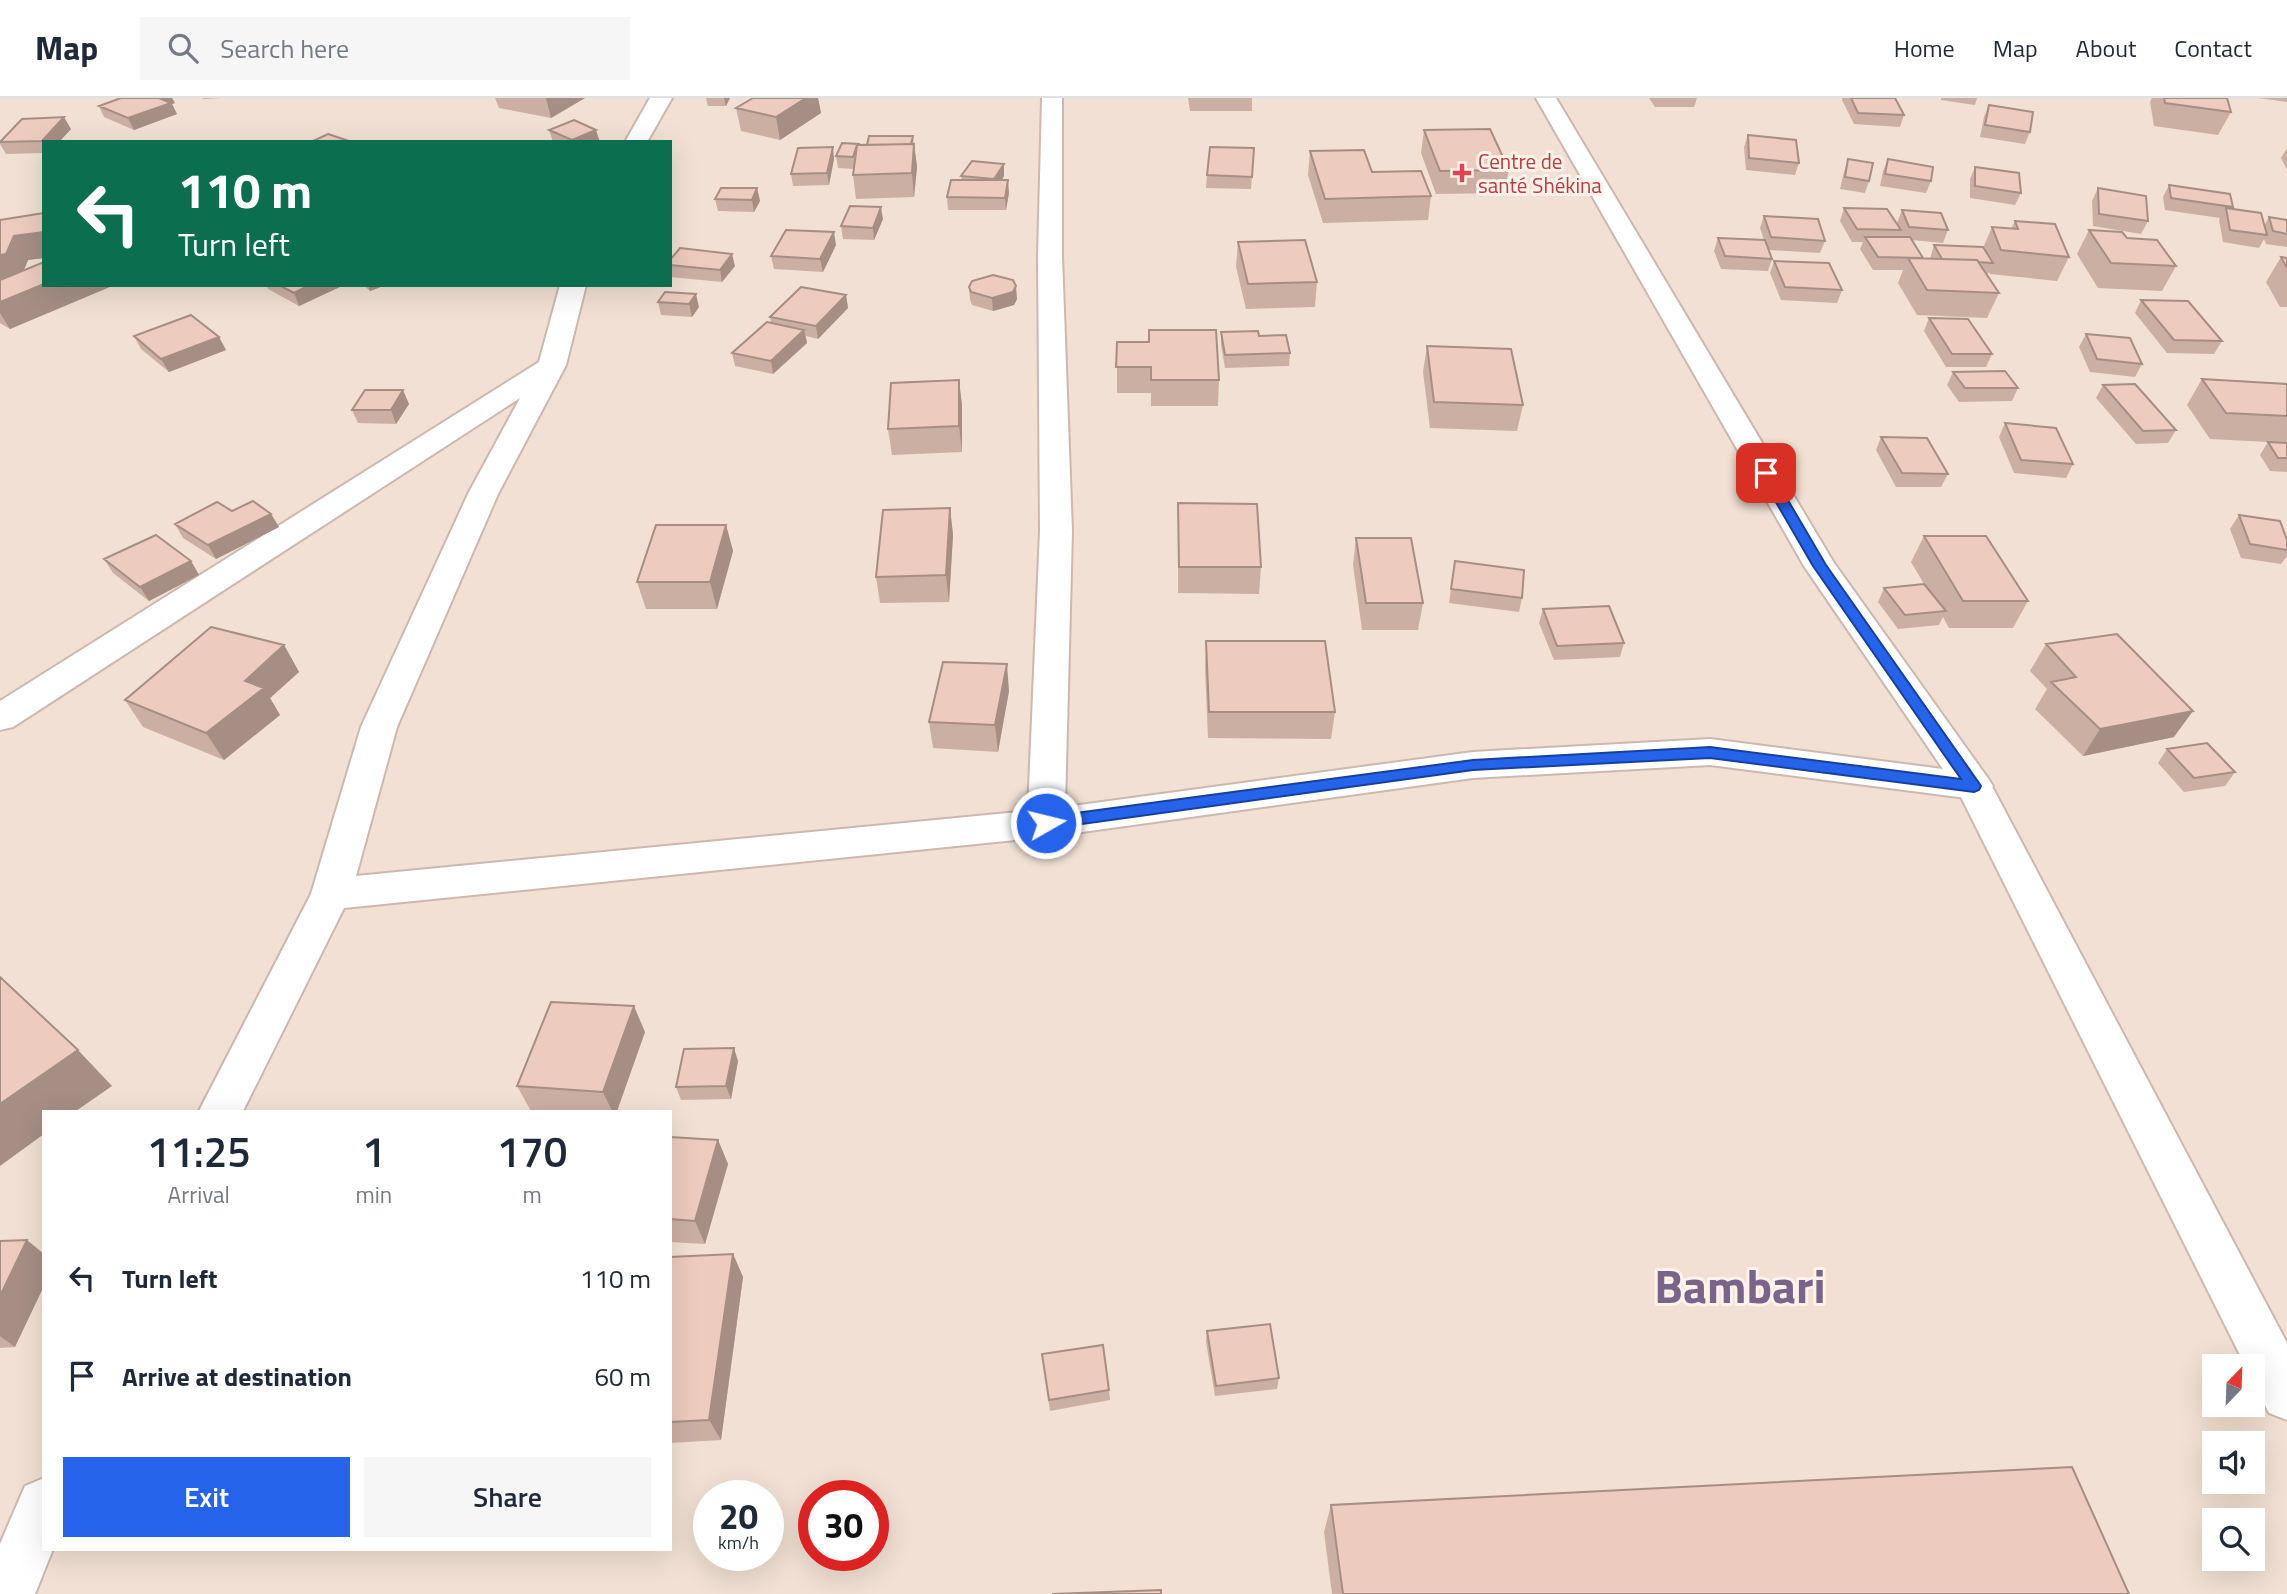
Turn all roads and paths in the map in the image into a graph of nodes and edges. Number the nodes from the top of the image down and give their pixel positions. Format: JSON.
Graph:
{"nodes":[{"id":1,"x":661,"y":98,"type":"edge"},
{"id":2,"x":1052,"y":98,"type":"edge"},
{"id":3,"x":1546,"y":98,"type":"edge"},
{"id":4,"x":637,"y":140,"type":"edge"},
{"id":5,"x":572,"y":287,"type":"edge"},
{"id":6,"x":552,"y":365,"type":"junction"},
{"id":7,"x":0,"y":718,"type":"edge"},
{"id":8,"x":1974,"y":786,"type":"junction"},
{"id":9,"x":1046,"y":823,"type":"junction"},
{"id":10,"x":331,"y":894,"type":"junction"},
{"id":11,"x":222,"y":1110,"type":"edge"},
{"id":12,"x":2287,"y":1395,"type":"edge"},
{"id":13,"x":42,"y":1510,"type":"edge"},
{"id":14,"x":7,"y":1594,"type":"edge"}],
"edges":[{"from":1,"to":4,"type":"street"},
{"from":2,"to":9,"type":"street"},
{"from":3,"to":8,"type":"street"},
{"from":5,"to":6,"type":"street"},
{"from":6,"to":7,"type":"street"},
{"from":6,"to":10,"type":"street"},
{"from":8,"to":9,"type":"street"},
{"from":8,"to":12,"type":"street"},
{"from":9,"to":10,"type":"street"},
{"from":10,"to":11,"type":"street"},
{"from":13,"to":14,"type":"street"}]}
